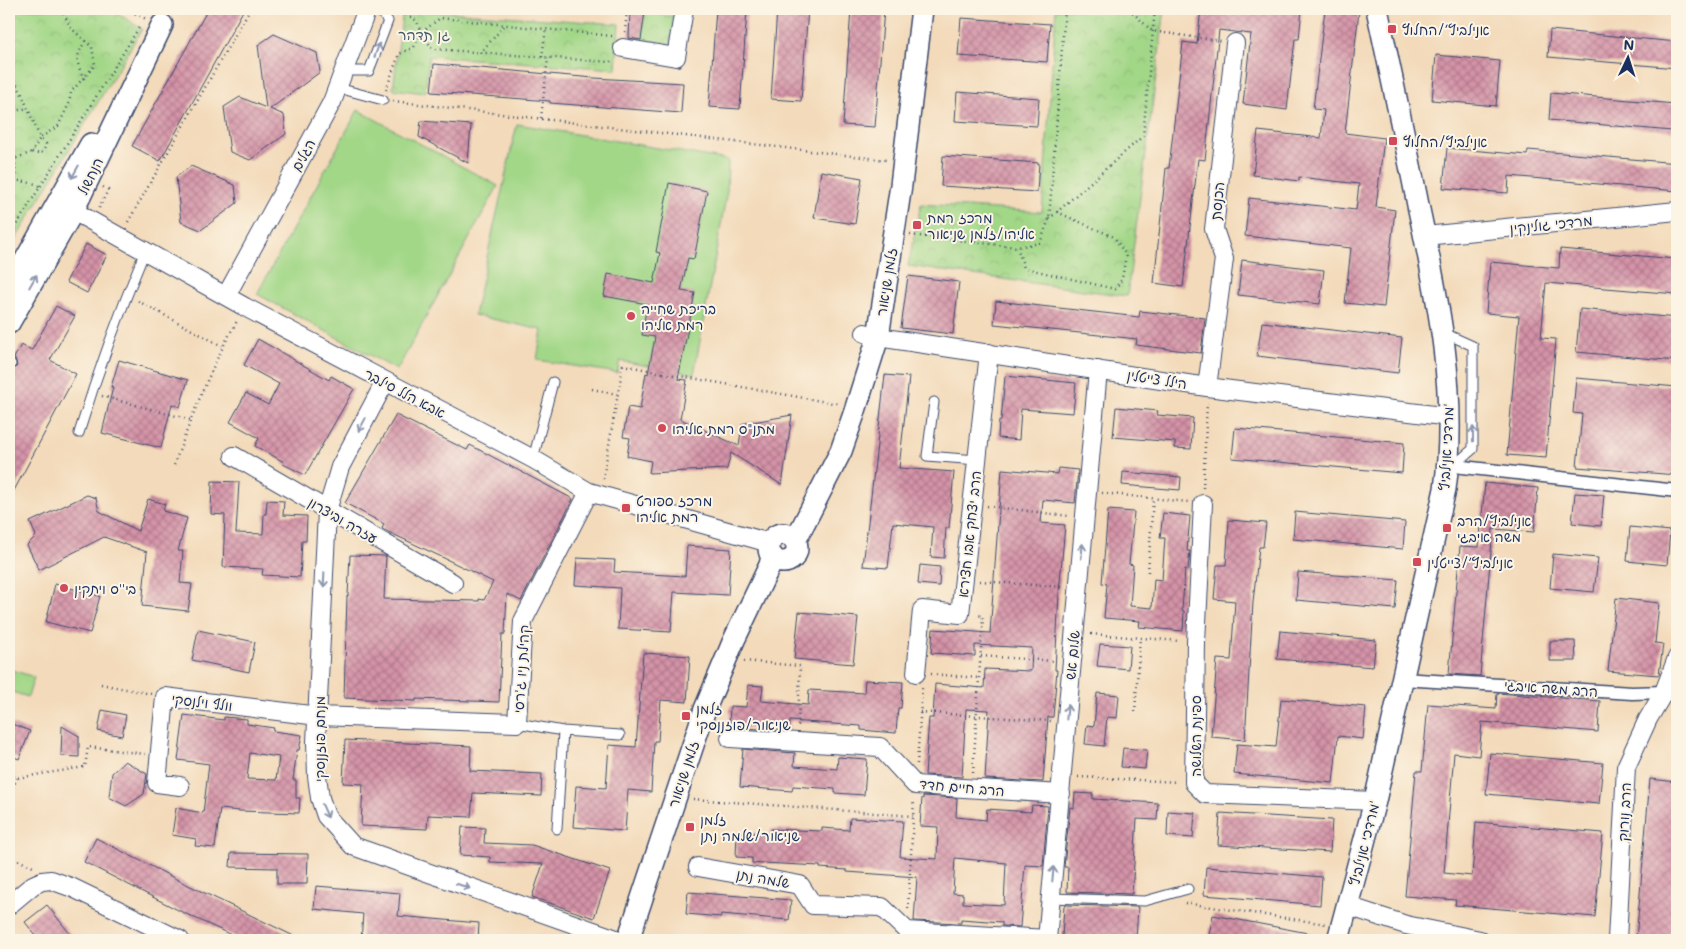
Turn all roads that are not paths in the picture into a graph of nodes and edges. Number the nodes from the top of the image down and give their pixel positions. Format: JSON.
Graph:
{"nodes":[{"id":1,"x":367,"y":9,"type":"edge"},
{"id":2,"x":378,"y":9,"type":"edge"},
{"id":3,"x":684,"y":9,"type":"edge"},
{"id":4,"x":909,"y":9,"type":"edge"},
{"id":5,"x":922,"y":9,"type":"edge"},
{"id":6,"x":1377,"y":9,"type":"edge"},
{"id":7,"x":159,"y":17,"type":"edge"},
{"id":8,"x":1235,"y":43,"type":"road end"},
{"id":9,"x":623,"y":48,"type":"road end"},
{"id":10,"x":344,"y":71,"type":"junction"},
{"id":11,"x":338,"y":88,"type":"junction"},
{"id":12,"x":383,"y":100,"type":"road end"},
{"id":13,"x":65,"y":206,"type":"junction"},
{"id":14,"x":1677,"y":211,"type":"edge"},
{"id":15,"x":1425,"y":236,"type":"junction"},
{"id":16,"x":145,"y":251,"type":"junction"},
{"id":17,"x":9,"y":289,"type":"edge"},
{"id":18,"x":226,"y":296,"type":"junction"},
{"id":19,"x":9,"y":323,"type":"edge"},
{"id":20,"x":1442,"y":332,"type":"junction"},
{"id":21,"x":871,"y":335,"type":"junction"},
{"id":22,"x":988,"y":353,"type":"junction"},
{"id":23,"x":1098,"y":370,"type":"junction"},
{"id":24,"x":384,"y":382,"type":"junction"},
{"id":25,"x":553,"y":382,"type":"dead end"},
{"id":26,"x":1207,"y":387,"type":"junction"},
{"id":27,"x":934,"y":402,"type":"dead end"},
{"id":28,"x":1450,"y":417,"type":"junction"},
{"id":29,"x":79,"y":433,"type":"dead end"},
{"id":30,"x":234,"y":456,"type":"dead end"},
{"id":31,"x":532,"y":459,"type":"junction"},
{"id":32,"x":977,"y":460,"type":"junction"},
{"id":33,"x":1451,"y":468,"type":"junction"},
{"id":34,"x":1677,"y":491,"type":"edge"},
{"id":35,"x":594,"y":494,"type":"junction"},
{"id":36,"x":1203,"y":504,"type":"road end"},
{"id":37,"x":327,"y":511,"type":"junction"},
{"id":38,"x":781,"y":547,"type":"junction"},
{"id":39,"x":453,"y":583,"type":"dead end"},
{"id":40,"x":1677,"y":658,"type":"edge"},
{"id":41,"x":919,"y":673,"type":"road end"},
{"id":42,"x":1402,"y":678,"type":"junction"},
{"id":43,"x":1664,"y":692,"type":"junction"},
{"id":44,"x":318,"y":716,"type":"junction"},
{"id":45,"x":517,"y":723,"type":"junction"},
{"id":46,"x":563,"y":731,"type":"junction"},
{"id":47,"x":620,"y":735,"type":"dead end"},
{"id":48,"x":730,"y":738,"type":"dead end"},
{"id":49,"x":180,"y":786,"type":"dead end"},
{"id":50,"x":1060,"y":794,"type":"junction"},
{"id":51,"x":1375,"y":802,"type":"junction"},
{"id":52,"x":557,"y":829,"type":"dead end"},
{"id":53,"x":698,"y":867,"type":"dead end"},
{"id":54,"x":1188,"y":890,"type":"dead end"},
{"id":55,"x":1050,"y":898,"type":"junction"},
{"id":56,"x":9,"y":905,"type":"edge"},
{"id":57,"x":1348,"y":906,"type":"junction"},
{"id":58,"x":1340,"y":934,"type":"edge"},
{"id":59,"x":180,"y":940,"type":"edge"},
{"id":60,"x":619,"y":940,"type":"edge"},
{"id":61,"x":628,"y":940,"type":"edge"},
{"id":62,"x":638,"y":940,"type":"edge"},
{"id":63,"x":1047,"y":940,"type":"edge"},
{"id":64,"x":1480,"y":940,"type":"edge"},
{"id":65,"x":1616,"y":940,"type":"edge"}],
"edges":[{"from":1,"to":10,"type":"street","name":"הגלים"},
{"from":10,"to":2,"type":"lane","one_way":true},
{"from":3,"to":9,"type":"street"},
{"from":4,"to":21,"type":"street","name":"זלמן שניאור"},
{"from":5,"to":21,"type":"street","name":"זלמן שניאור"},
{"from":6,"to":15,"type":"street","name":"מרדכי אנילביץ'"},
{"from":7,"to":13,"type":"street","name":"הנחשול"},
{"from":8,"to":26,"type":"street","name":"הכנסת"},
{"from":10,"to":11,"type":"street","name":"הגלים"},
{"from":11,"to":12,"type":"lane"},
{"from":11,"to":18,"type":"street","name":"הגלים"},
{"from":13,"to":16,"type":"street","name":"אבא הלל סילבר"},
{"from":13,"to":17,"type":"street","name":"הנחשול"},
{"from":19,"to":13,"type":"street","name":"הנחשול","one_way":true},
{"from":14,"to":15,"type":"street","name":"מרדכי גולינקין"},
{"from":15,"to":20,"type":"street","name":"מרדכי אנילביץ'"},
{"from":16,"to":18,"type":"street","name":"אבא הלל סילבר"},
{"from":16,"to":29,"type":"lane"},
{"from":18,"to":24,"type":"street","name":"אבא הלל סילבר"},
{"from":20,"to":28,"type":"street","name":"מרדכי אנילביץ'"},
{"from":33,"to":20,"type":"lane","one_way":true},
{"from":21,"to":22,"type":"street","name":"הילל צייטלין"},
{"from":21,"to":38,"type":"street","name":"זלמן שניאור"},
{"from":21,"to":38,"type":"street","name":"זלמן שניאור"},
{"from":22,"to":23,"type":"street","name":"הילל צייטלין"},
{"from":22,"to":32,"type":"street","name":"הרב יצחק אבו חצירא"},
{"from":23,"to":26,"type":"street","name":"הילל צייטלין"},
{"from":50,"to":23,"type":"street","name":"שלום אש","one_way":true},
{"from":24,"to":31,"type":"street","name":"אבא הלל סילבר"},
{"from":24,"to":37,"type":"street","name":"מנחם פוזננסקי","one_way":true},
{"from":25,"to":31,"type":"lane"},
{"from":26,"to":28,"type":"street","name":"הילל צייטלין"},
{"from":27,"to":32,"type":"lane"},
{"from":28,"to":33,"type":"street","name":"מרדכי אנילביץ'"},
{"from":30,"to":37,"type":"street","name":"עזרה וביצרון"},
{"from":31,"to":35,"type":"street","name":"אבא הלל סילבר"},
{"from":32,"to":41,"type":"street","name":"הרב יצחק אבו חצירא"},
{"from":33,"to":34,"type":"street"},
{"from":33,"to":42,"type":"street","name":"מרדכי אנילביץ'"},
{"from":35,"to":38,"type":"street","name":"אבא הלל סילבר"},
{"from":35,"to":45,"type":"street","name":"קהילת ניו ג'רסי"},
{"from":36,"to":51,"type":"street","name":"ספינת השלושה"},
{"from":37,"to":39,"type":"street","name":"עזרה וביצרון"},
{"from":37,"to":44,"type":"street","name":"מנחם פוזננסקי","one_way":true},
{"from":38,"to":61,"type":"street","name":"זלמן שניאור"},
{"from":38,"to":62,"type":"street","name":"זלמן שניאור"},
{"from":40,"to":43,"type":"street"},
{"from":42,"to":43,"type":"street","name":"הרב משה איבגי"},
{"from":42,"to":51,"type":"street","name":"מרדכי אנילביץ'"},
{"from":43,"to":65,"type":"street","name":"הרב נורוק"},
{"from":44,"to":45,"type":"street","name":"קהילת ניו ג'רסי"},
{"from":44,"to":49,"type":"street","name":"וולף וילנסקי"},
{"from":44,"to":60,"type":"street","name":"מנחם פוזננסקי","one_way":true},
{"from":45,"to":46,"type":"lane"},
{"from":46,"to":47,"type":"lane"},
{"from":46,"to":52,"type":"lane"},
{"from":48,"to":50,"type":"street","name":"הרב חיים חדד"},
{"from":55,"to":50,"type":"street","name":"שלום אש","one_way":true},
{"from":51,"to":57,"type":"street","name":"מרדכי אנילביץ'"},
{"from":53,"to":63,"type":"street","name":"שלמה נתן"},
{"from":54,"to":55,"type":"lane"},
{"from":55,"to":63,"type":"street","name":"שלום אש"},
{"from":56,"to":59,"type":"street"},
{"from":57,"to":58,"type":"street","name":"מרדכי אנילביץ'"},
{"from":57,"to":64,"type":"street"}]}
